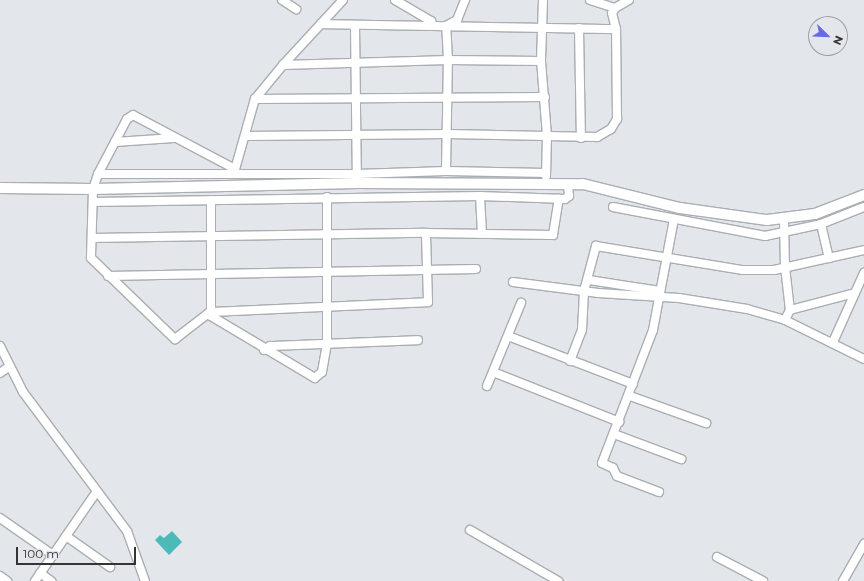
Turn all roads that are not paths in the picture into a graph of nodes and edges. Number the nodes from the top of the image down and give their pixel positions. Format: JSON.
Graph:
{"nodes":[{"id":1,"x":282,"y":0,"type":"edge"},
{"id":2,"x":343,"y":0,"type":"edge"},
{"id":3,"x":395,"y":0,"type":"edge"},
{"id":4,"x":465,"y":0,"type":"edge"},
{"id":5,"x":543,"y":0,"type":"edge"},
{"id":6,"x":590,"y":0,"type":"edge"},
{"id":7,"x":629,"y":0,"type":"edge"},
{"id":8,"x":615,"y":8,"type":"junction"},
{"id":9,"x":296,"y":9,"type":"dead end"},
{"id":10,"x":321,"y":24,"type":"junction"},
{"id":11,"x":355,"y":25,"type":"junction"},
{"id":12,"x":432,"y":25,"type":"junction"},
{"id":13,"x":446,"y":26,"type":"junction"},
{"id":14,"x":543,"y":26,"type":"junction"},
{"id":15,"x":580,"y":28,"type":"junction"},
{"id":16,"x":616,"y":29,"type":"junction"},
{"id":17,"x":448,"y":60,"type":"junction"},
{"id":18,"x":541,"y":61,"type":"junction"},
{"id":19,"x":355,"y":64,"type":"junction"},
{"id":20,"x":283,"y":65,"type":"junction"},
{"id":21,"x":448,"y":97,"type":"junction"},
{"id":22,"x":545,"y":97,"type":"junction"},
{"id":23,"x":255,"y":99,"type":"junction"},
{"id":24,"x":356,"y":100,"type":"junction"},
{"id":25,"x":448,"y":134,"type":"junction"},
{"id":26,"x":547,"y":135,"type":"junction"},
{"id":27,"x":246,"y":136,"type":"junction"},
{"id":28,"x":356,"y":136,"type":"junction"},
{"id":29,"x":175,"y":138,"type":"junction"},
{"id":30,"x":581,"y":138,"type":"junction"},
{"id":31,"x":115,"y":142,"type":"junction"},
{"id":32,"x":234,"y":171,"type":"junction"},
{"id":33,"x":446,"y":171,"type":"junction"},
{"id":34,"x":546,"y":173,"type":"junction"},
{"id":35,"x":98,"y":174,"type":"junction"},
{"id":36,"x":357,"y":179,"type":"junction"},
{"id":37,"x":546,"y":183,"type":"junction"},
{"id":38,"x":568,"y":184,"type":"junction"},
{"id":39,"x":0,"y":188,"type":"edge"},
{"id":40,"x":93,"y":189,"type":"junction"},
{"id":41,"x":864,"y":195,"type":"edge"},
{"id":42,"x":480,"y":196,"type":"junction"},
{"id":43,"x":327,"y":197,"type":"junction"},
{"id":44,"x":559,"y":198,"type":"junction"},
{"id":45,"x":211,"y":200,"type":"junction"},
{"id":46,"x":93,"y":202,"type":"junction"},
{"id":47,"x":613,"y":207,"type":"dead end"},
{"id":48,"x":864,"y":207,"type":"edge"},
{"id":49,"x":674,"y":219,"type":"junction"},
{"id":50,"x":784,"y":220,"type":"junction"},
{"id":51,"x":821,"y":224,"type":"junction"},
{"id":52,"x":786,"y":232,"type":"junction"},
{"id":53,"x":426,"y":233,"type":"junction"},
{"id":54,"x":482,"y":234,"type":"junction"},
{"id":55,"x":327,"y":235,"type":"junction"},
{"id":56,"x":211,"y":236,"type":"junction"},
{"id":57,"x":92,"y":238,"type":"junction"},
{"id":58,"x":864,"y":250,"type":"edge"},
{"id":59,"x":668,"y":256,"type":"junction"},
{"id":60,"x":829,"y":258,"type":"junction"},
{"id":61,"x":785,"y":267,"type":"junction"},
{"id":62,"x":476,"y":268,"type":"dead end"},
{"id":63,"x":427,"y":269,"type":"junction"},
{"id":64,"x":327,"y":271,"type":"junction"},
{"id":65,"x":212,"y":273,"type":"junction"},
{"id":66,"x":864,"y":273,"type":"edge"},
{"id":67,"x":108,"y":276,"type":"junction"},
{"id":68,"x":589,"y":280,"type":"junction"},
{"id":69,"x":513,"y":282,"type":"dead end"},
{"id":70,"x":584,"y":290,"type":"junction"},
{"id":71,"x":660,"y":293,"type":"junction"},
{"id":72,"x":855,"y":293,"type":"junction"},
{"id":73,"x":522,"y":303,"type":"dead end"},
{"id":74,"x":327,"y":307,"type":"junction"},
{"id":75,"x":790,"y":310,"type":"junction"},
{"id":76,"x":210,"y":312,"type":"junction"},
{"id":77,"x":785,"y":320,"type":"junction"},
{"id":78,"x":508,"y":336,"type":"junction"},
{"id":79,"x":418,"y":340,"type":"dead end"},
{"id":80,"x":833,"y":342,"type":"junction"},
{"id":81,"x":327,"y":344,"type":"junction"},
{"id":82,"x":0,"y":346,"type":"edge"},
{"id":83,"x":264,"y":350,"type":"junction"},
{"id":84,"x":864,"y":359,"type":"edge"},
{"id":85,"x":570,"y":361,"type":"junction"},
{"id":86,"x":10,"y":366,"type":"junction"},
{"id":87,"x":493,"y":372,"type":"junction"},
{"id":88,"x":0,"y":373,"type":"edge"},
{"id":89,"x":633,"y":384,"type":"junction"},
{"id":90,"x":487,"y":386,"type":"dead end"},
{"id":91,"x":630,"y":396,"type":"junction"},
{"id":92,"x":619,"y":422,"type":"junction"},
{"id":93,"x":706,"y":423,"type":"dead end"},
{"id":94,"x":614,"y":434,"type":"junction"},
{"id":95,"x":681,"y":459,"type":"dead end"},
{"id":96,"x":97,"y":491,"type":"junction"},
{"id":97,"x":659,"y":492,"type":"dead end"},
{"id":98,"x":0,"y":518,"type":"edge"},
{"id":99,"x":470,"y":530,"type":"dead end"},
{"id":100,"x":66,"y":536,"type":"junction"},
{"id":101,"x":864,"y":544,"type":"edge"},
{"id":102,"x":53,"y":555,"type":"junction"},
{"id":103,"x":717,"y":557,"type":"dead end"},
{"id":104,"x":110,"y":567,"type":"dead end"},
{"id":105,"x":40,"y":574,"type":"junction"},
{"id":106,"x":0,"y":576,"type":"edge"},
{"id":107,"x":7,"y":581,"type":"edge"},
{"id":108,"x":35,"y":581,"type":"edge"},
{"id":109,"x":51,"y":581,"type":"edge"},
{"id":110,"x":145,"y":581,"type":"edge"},
{"id":111,"x":558,"y":581,"type":"edge"},
{"id":112,"x":763,"y":581,"type":"edge"},
{"id":113,"x":843,"y":581,"type":"edge"}],
"edges":[{"from":1,"to":9,"type":"street"},
{"from":2,"to":10,"type":"street"},
{"from":3,"to":12,"type":"street"},
{"from":4,"to":13,"type":"street"},
{"from":5,"to":14,"type":"street"},
{"from":6,"to":8,"type":"street"},
{"from":7,"to":8,"type":"street"},
{"from":8,"to":16,"type":"street"},
{"from":10,"to":11,"type":"street"},
{"from":10,"to":20,"type":"street"},
{"from":11,"to":12,"type":"street"},
{"from":11,"to":19,"type":"street"},
{"from":12,"to":13,"type":"street"},
{"from":13,"to":14,"type":"street"},
{"from":13,"to":17,"type":"street"},
{"from":14,"to":15,"type":"street"},
{"from":14,"to":18,"type":"street"},
{"from":15,"to":16,"type":"street"},
{"from":15,"to":30,"type":"street"},
{"from":16,"to":30,"type":"street"},
{"from":17,"to":18,"type":"street"},
{"from":17,"to":19,"type":"street"},
{"from":17,"to":21,"type":"street"},
{"from":18,"to":22,"type":"street"},
{"from":19,"to":20,"type":"street"},
{"from":19,"to":24,"type":"street"},
{"from":20,"to":23,"type":"street"},
{"from":21,"to":22,"type":"street"},
{"from":21,"to":24,"type":"street"},
{"from":21,"to":25,"type":"street"},
{"from":22,"to":26,"type":"street"},
{"from":23,"to":24,"type":"street"},
{"from":23,"to":27,"type":"street"},
{"from":24,"to":28,"type":"street"},
{"from":25,"to":26,"type":"street"},
{"from":25,"to":28,"type":"street"},
{"from":25,"to":33,"type":"street"},
{"from":26,"to":30,"type":"street"},
{"from":26,"to":34,"type":"street"},
{"from":27,"to":28,"type":"street"},
{"from":27,"to":32,"type":"street"},
{"from":28,"to":36,"type":"street"},
{"from":29,"to":31,"type":"street"},
{"from":29,"to":31,"type":"street"},
{"from":29,"to":32,"type":"street"},
{"from":31,"to":35,"type":"street"},
{"from":32,"to":35,"type":"street"},
{"from":32,"to":36,"type":"street"},
{"from":33,"to":34,"type":"street"},
{"from":33,"to":36,"type":"street"},
{"from":34,"to":37,"type":"street"},
{"from":35,"to":40,"type":"street"},
{"from":36,"to":37,"type":"street"},
{"from":36,"to":40,"type":"street"},
{"from":37,"to":38,"type":"street"},
{"from":38,"to":44,"type":"street"},
{"from":38,"to":50,"type":"street"},
{"from":39,"to":40,"type":"street"},
{"from":40,"to":46,"type":"street"},
{"from":41,"to":50,"type":"street"},
{"from":42,"to":43,"type":"street"},
{"from":42,"to":44,"type":"street"},
{"from":42,"to":54,"type":"street"},
{"from":43,"to":45,"type":"street"},
{"from":43,"to":55,"type":"street"},
{"from":44,"to":54,"type":"street"},
{"from":45,"to":46,"type":"street"},
{"from":45,"to":56,"type":"street"},
{"from":46,"to":57,"type":"street"},
{"from":47,"to":49,"type":"street"},
{"from":48,"to":51,"type":"street"},
{"from":49,"to":52,"type":"street"},
{"from":49,"to":59,"type":"street"},
{"from":50,"to":52,"type":"street"},
{"from":51,"to":52,"type":"street"},
{"from":51,"to":60,"type":"street"},
{"from":52,"to":61,"type":"street"},
{"from":53,"to":54,"type":"street"},
{"from":53,"to":55,"type":"street"},
{"from":53,"to":63,"type":"street"},
{"from":55,"to":56,"type":"street"},
{"from":55,"to":64,"type":"street"},
{"from":56,"to":57,"type":"street"},
{"from":56,"to":65,"type":"street"},
{"from":57,"to":67,"type":"street"},
{"from":58,"to":60,"type":"street"},
{"from":59,"to":61,"type":"street"},
{"from":59,"to":68,"type":"street"},
{"from":59,"to":71,"type":"street"},
{"from":60,"to":61,"type":"street"},
{"from":61,"to":75,"type":"street"},
{"from":62,"to":63,"type":"street"},
{"from":63,"to":64,"type":"street"},
{"from":63,"to":74,"type":"street"},
{"from":64,"to":65,"type":"street"},
{"from":64,"to":74,"type":"street"},
{"from":65,"to":67,"type":"street"},
{"from":65,"to":76,"type":"street"},
{"from":66,"to":72,"type":"street"},
{"from":67,"to":76,"type":"street"},
{"from":68,"to":70,"type":"street"},
{"from":68,"to":71,"type":"street"},
{"from":69,"to":70,"type":"street"},
{"from":70,"to":71,"type":"street"},
{"from":70,"to":85,"type":"street"},
{"from":71,"to":77,"type":"street"},
{"from":71,"to":89,"type":"street"},
{"from":72,"to":75,"type":"street"},
{"from":72,"to":80,"type":"street"},
{"from":73,"to":78,"type":"street"},
{"from":74,"to":76,"type":"street"},
{"from":74,"to":81,"type":"street"},
{"from":75,"to":77,"type":"street"},
{"from":76,"to":83,"type":"street"},
{"from":77,"to":80,"type":"street"},
{"from":78,"to":85,"type":"street"},
{"from":78,"to":87,"type":"street"},
{"from":79,"to":81,"type":"street"},
{"from":80,"to":84,"type":"street"},
{"from":81,"to":83,"type":"street"},
{"from":81,"to":83,"type":"street"},
{"from":82,"to":86,"type":"street"},
{"from":85,"to":89,"type":"street"},
{"from":86,"to":88,"type":"street"},
{"from":86,"to":96,"type":"street"},
{"from":87,"to":90,"type":"street"},
{"from":87,"to":92,"type":"street"},
{"from":89,"to":91,"type":"street"},
{"from":91,"to":92,"type":"street"},
{"from":91,"to":93,"type":"street"},
{"from":92,"to":94,"type":"street"},
{"from":94,"to":95,"type":"street"},
{"from":94,"to":97,"type":"street"},
{"from":96,"to":100,"type":"street"},
{"from":96,"to":110,"type":"street"},
{"from":98,"to":102,"type":"street"},
{"from":99,"to":111,"type":"street"},
{"from":100,"to":102,"type":"street"},
{"from":100,"to":104,"type":"street"},
{"from":101,"to":113,"type":"street"},
{"from":102,"to":105,"type":"street"},
{"from":103,"to":112,"type":"street"},
{"from":105,"to":108,"type":"street"},
{"from":105,"to":109,"type":"street"},
{"from":106,"to":107,"type":"street"}]}
